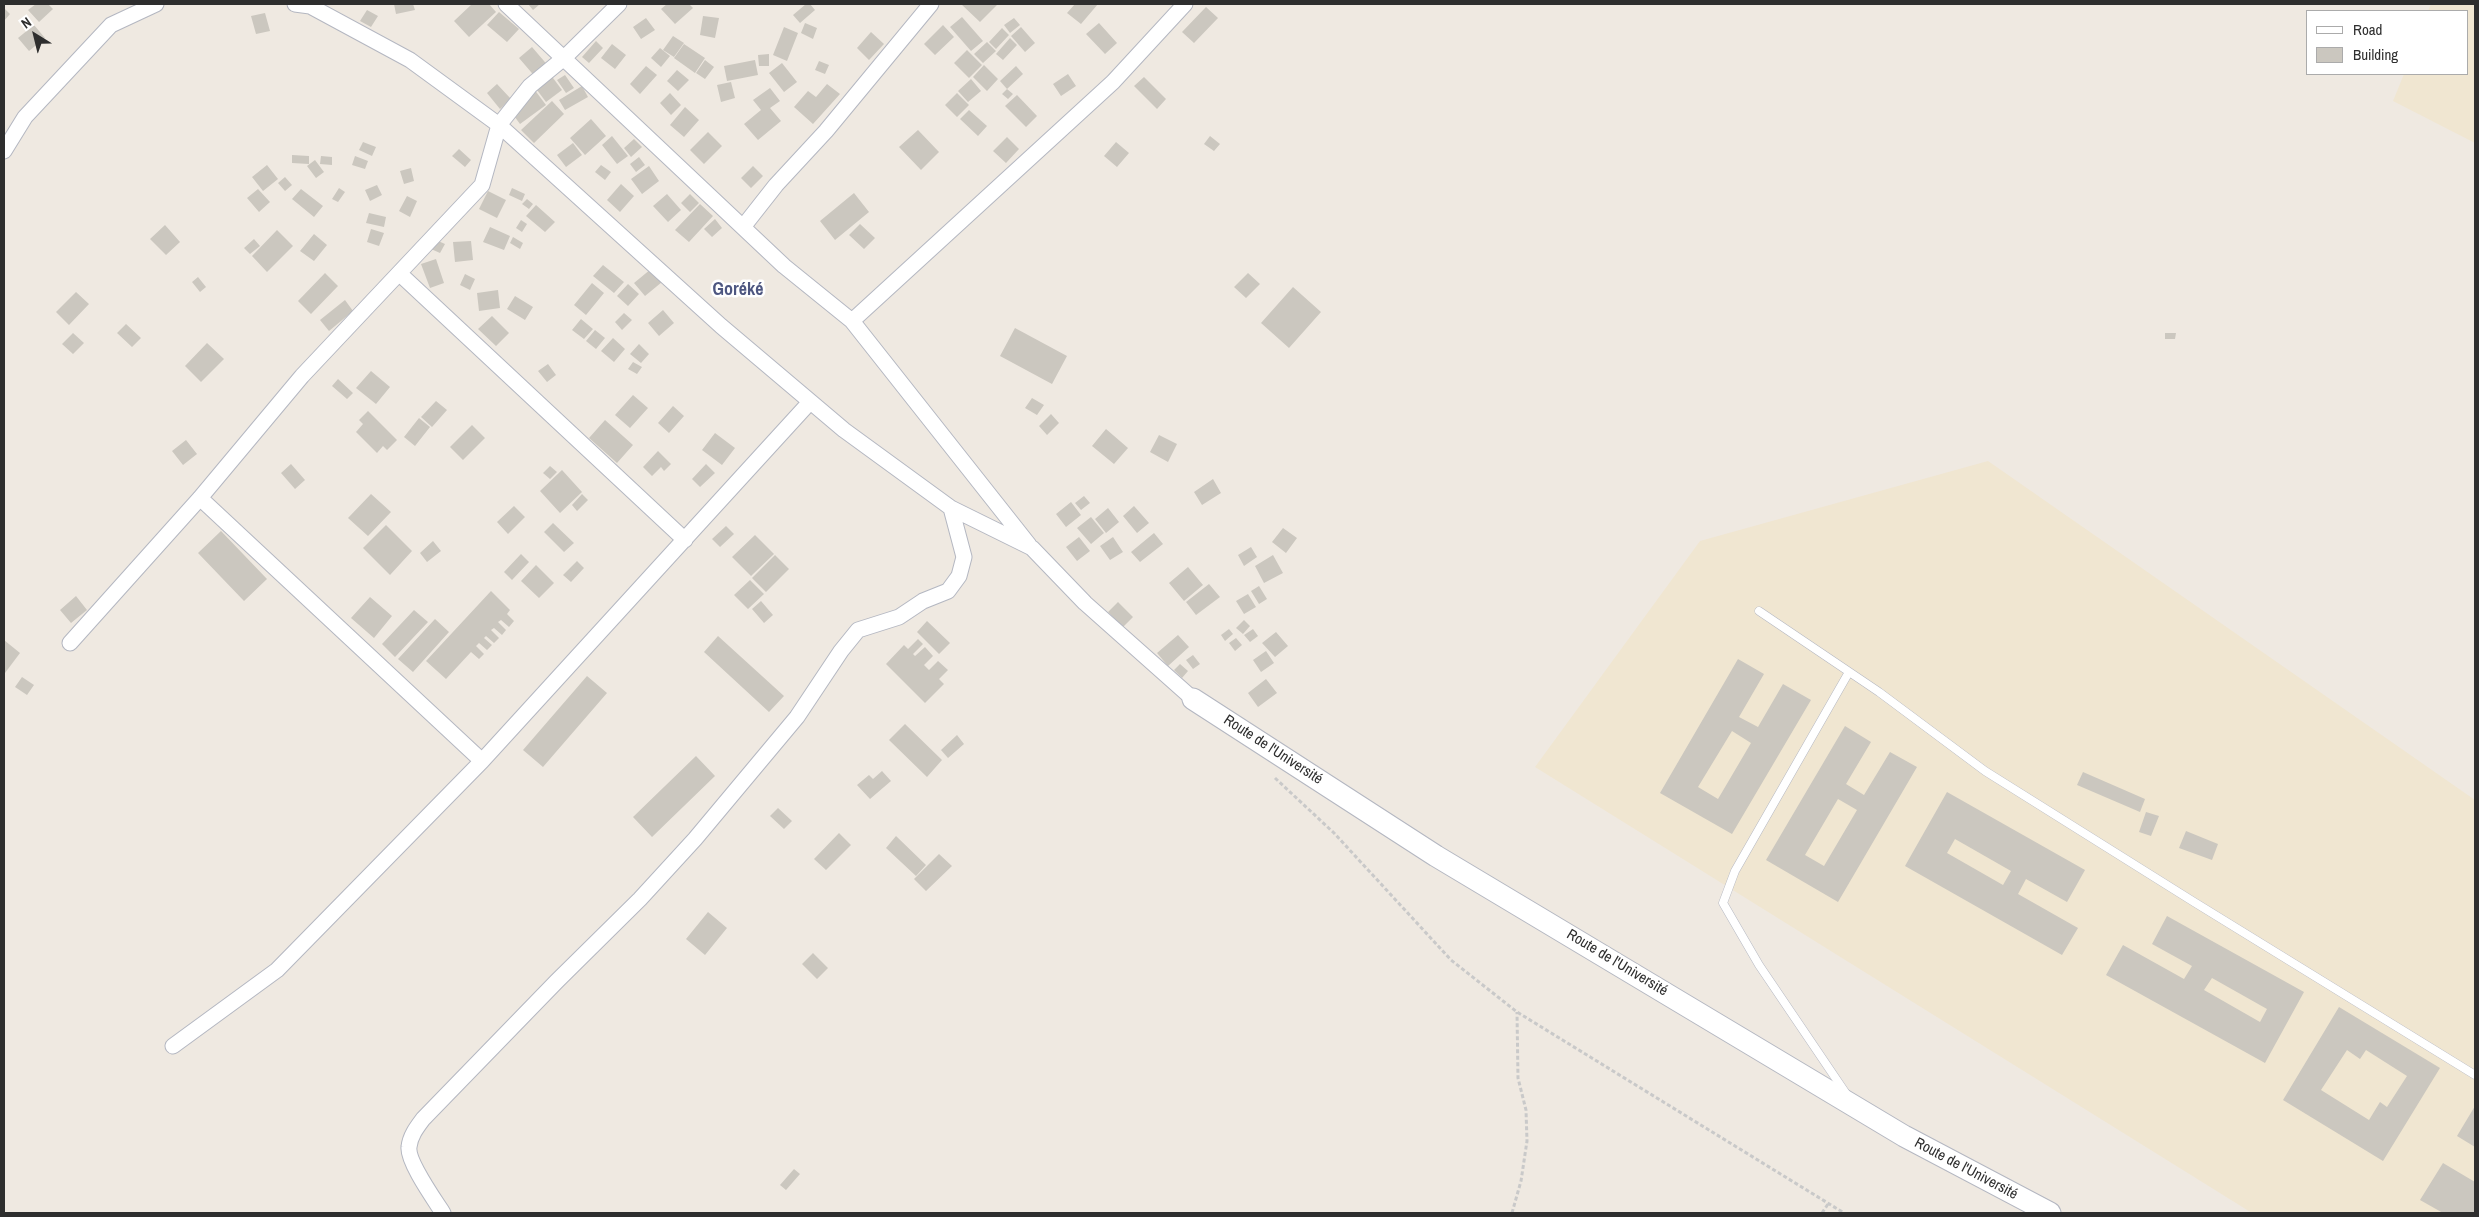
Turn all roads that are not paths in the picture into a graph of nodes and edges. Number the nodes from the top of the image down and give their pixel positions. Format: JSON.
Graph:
{"nodes":[{"id":1,"x":156,"y":4,"type":"edge"},
{"id":2,"x":296,"y":4,"type":"edge"},
{"id":3,"x":506,"y":4,"type":"edge"},
{"id":4,"x":620,"y":4,"type":"edge"},
{"id":5,"x":931,"y":4,"type":"edge"},
{"id":6,"x":1185,"y":4,"type":"edge"},
{"id":7,"x":564,"y":58,"type":"junction"},
{"id":8,"x":499,"y":125,"type":"junction"},
{"id":9,"x":4,"y":151,"type":"edge"},
{"id":10,"x":743,"y":226,"type":"junction"},
{"id":11,"x":400,"y":274,"type":"junction"},
{"id":12,"x":852,"y":321,"type":"junction"},
{"id":13,"x":810,"y":402,"type":"junction"},
{"id":14,"x":200,"y":498,"type":"junction"},
{"id":15,"x":951,"y":508,"type":"junction"},
{"id":16,"x":685,"y":540,"type":"junction"},
{"id":17,"x":1032,"y":548,"type":"junction"},
{"id":18,"x":1759,"y":611,"type":"dead end"},
{"id":19,"x":70,"y":643,"type":"dead end"},
{"id":20,"x":1849,"y":672,"type":"junction"},
{"id":21,"x":1193,"y":699,"type":"joint"},
{"id":22,"x":482,"y":761,"type":"junction"},
{"id":23,"x":173,"y":1046,"type":"dead end"},
{"id":24,"x":2475,"y":1074,"type":"edge"},
{"id":25,"x":1855,"y":1107,"type":"junction"},
{"id":26,"x":443,"y":1213,"type":"edge"},
{"id":27,"x":2050,"y":1213,"type":"edge"}],
"edges":[{"from":1,"to":9,"type":"street"},
{"from":2,"to":8,"type":"street"},
{"from":3,"to":7,"type":"street"},
{"from":4,"to":7,"type":"street"},
{"from":5,"to":10,"type":"street"},
{"from":6,"to":12,"type":"street"},
{"from":7,"to":8,"type":"street"},
{"from":7,"to":10,"type":"street"},
{"from":8,"to":11,"type":"street"},
{"from":8,"to":13,"type":"street"},
{"from":10,"to":12,"type":"street"},
{"from":11,"to":14,"type":"street"},
{"from":11,"to":16,"type":"street"},
{"from":12,"to":17,"type":"street"},
{"from":13,"to":15,"type":"street"},
{"from":13,"to":16,"type":"street"},
{"from":14,"to":19,"type":"street"},
{"from":14,"to":22,"type":"street"},
{"from":15,"to":17,"type":"street"},
{"from":15,"to":26,"type":"street"},
{"from":16,"to":22,"type":"street"},
{"from":17,"to":21,"type":"street"},
{"from":18,"to":20,"type":"lane"},
{"from":20,"to":24,"type":"lane"},
{"from":20,"to":25,"type":"lane"},
{"from":21,"to":25,"type":"street","name":"Route de l'Université"},
{"from":22,"to":23,"type":"street"},
{"from":25,"to":27,"type":"street","name":"Route de l'Université"}]}
